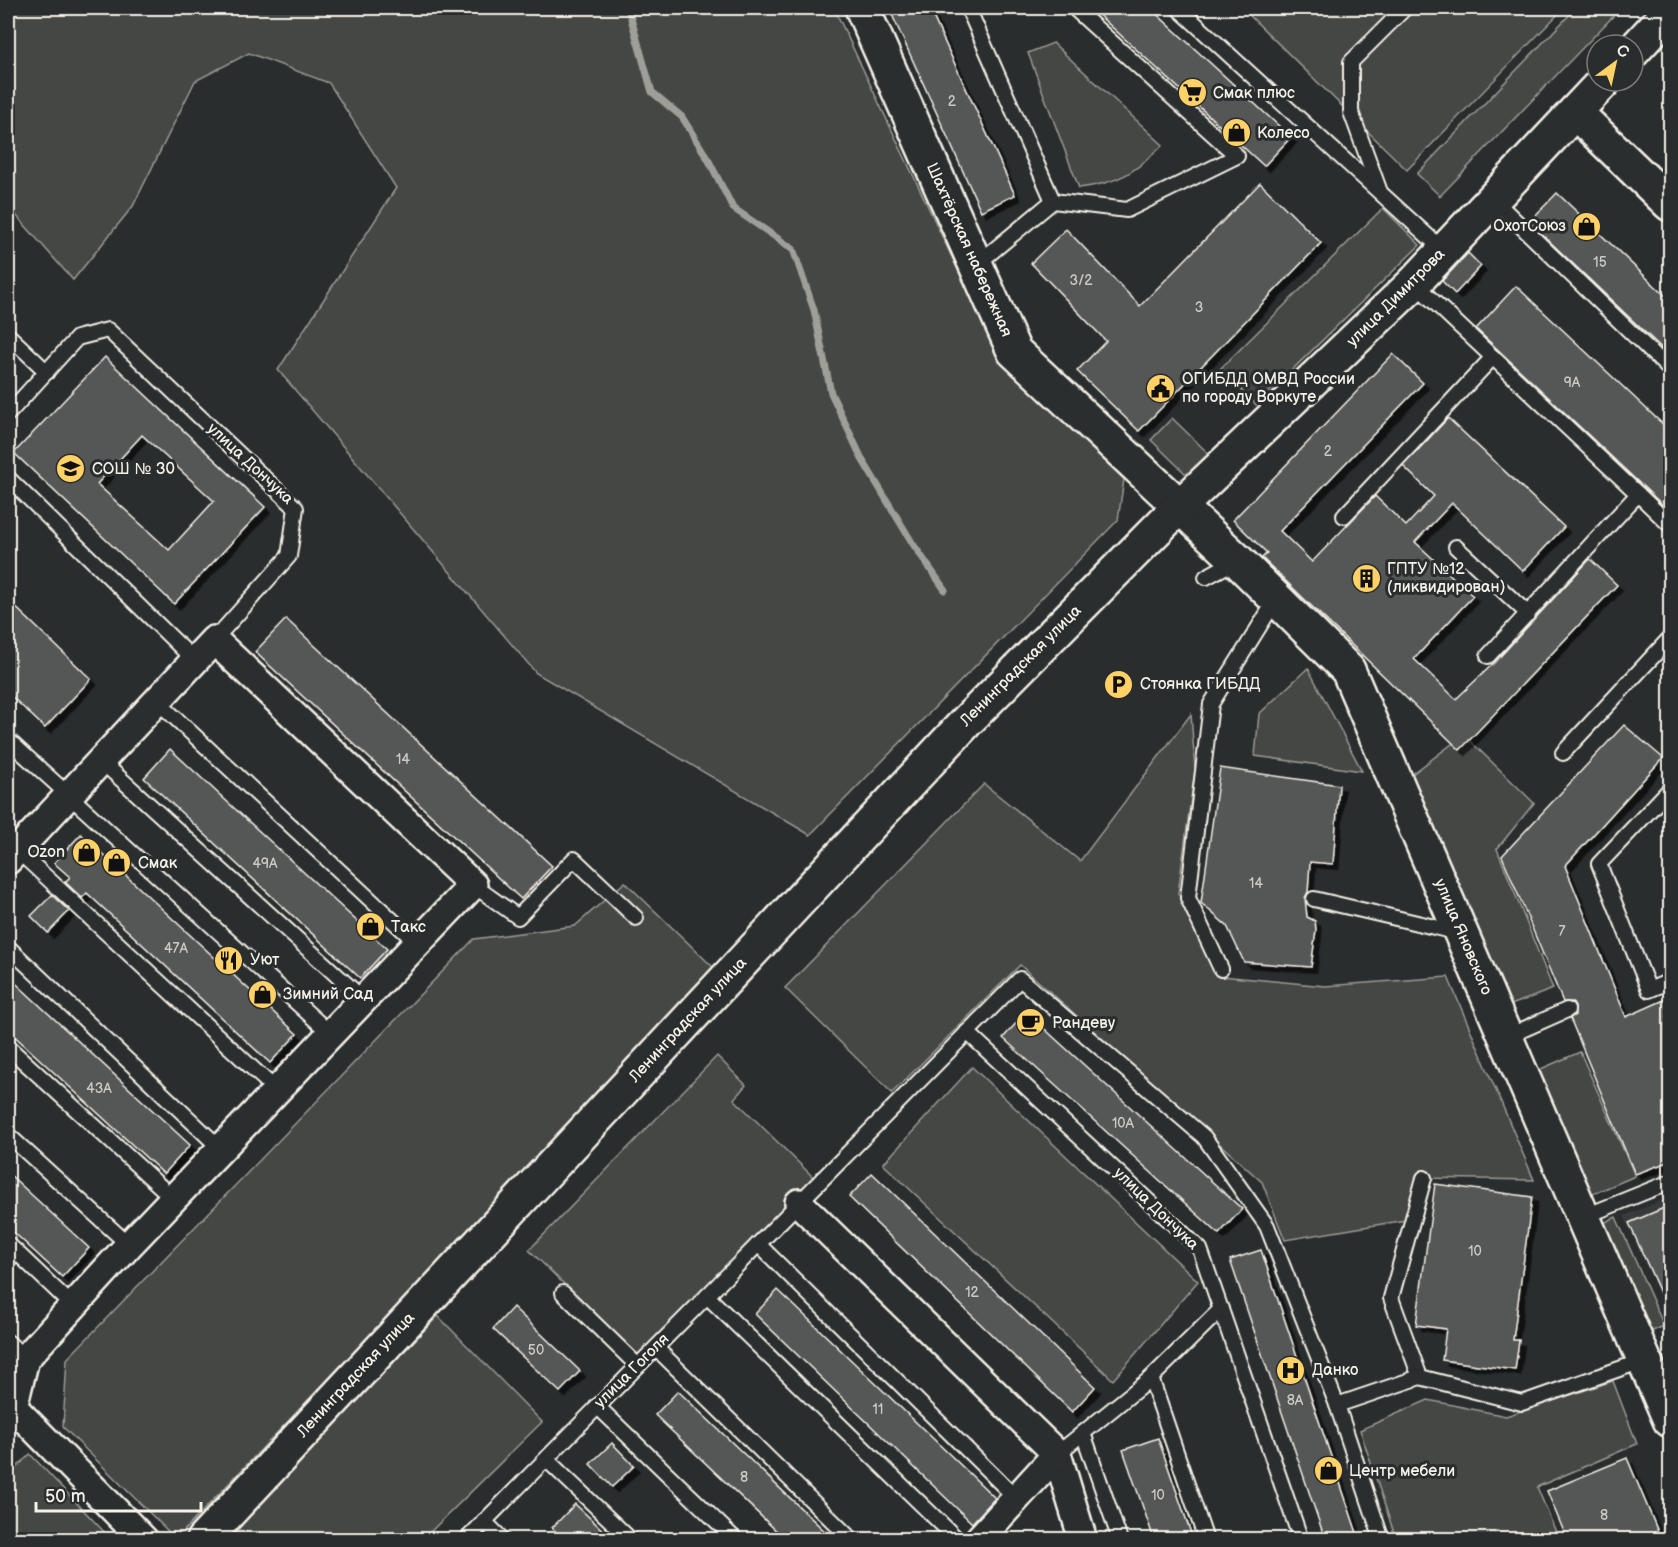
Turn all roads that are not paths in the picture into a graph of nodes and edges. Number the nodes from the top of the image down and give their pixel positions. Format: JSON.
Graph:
{"nodes":[{"id":1,"x":862,"y":8,"type":"edge"},
{"id":2,"x":968,"y":8,"type":"edge"},
{"id":3,"x":1074,"y":8,"type":"edge"},
{"id":4,"x":1178,"y":8,"type":"edge"},
{"id":5,"x":1405,"y":8,"type":"edge"},
{"id":6,"x":1667,"y":23,"type":"edge"},
{"id":7,"x":1645,"y":41,"type":"edge"},
{"id":8,"x":1593,"y":93,"type":"edge"},
{"id":9,"x":1575,"y":112,"type":"junction"},
{"id":10,"x":1381,"y":193,"type":"junction"},
{"id":11,"x":1493,"y":199,"type":"junction"},
{"id":12,"x":1053,"y":201,"type":"junction"},
{"id":13,"x":1671,"y":204,"type":"edge"},
{"id":14,"x":1444,"y":251,"type":"junction"},
{"id":15,"x":976,"y":265,"type":"junction"},
{"id":16,"x":1414,"y":283,"type":"junction"},
{"id":17,"x":8,"y":335,"type":"edge"},
{"id":18,"x":1493,"y":357,"type":"junction"},
{"id":19,"x":1671,"y":370,"type":"edge"},
{"id":20,"x":46,"y":372,"type":"junction"},
{"id":21,"x":8,"y":414,"type":"edge"},
{"id":22,"x":8,"y":478,"type":"edge"},
{"id":23,"x":1638,"y":494,"type":"junction"},
{"id":24,"x":1179,"y":507,"type":"junction"},
{"id":25,"x":1344,"y":516,"type":"dead end"},
{"id":26,"x":1671,"y":525,"type":"edge"},
{"id":27,"x":1456,"y":547,"type":"dead end"},
{"id":28,"x":1237,"y":560,"type":"junction"},
{"id":29,"x":1206,"y":577,"type":"dead end"},
{"id":30,"x":1277,"y":598,"type":"junction"},
{"id":31,"x":1528,"y":614,"type":"junction"},
{"id":32,"x":1671,"y":638,"type":"edge"},
{"id":33,"x":214,"y":640,"type":"junction"},
{"id":34,"x":1488,"y":656,"type":"dead end"},
{"id":35,"x":194,"y":660,"type":"junction"},
{"id":36,"x":156,"y":700,"type":"junction"},
{"id":37,"x":8,"y":740,"type":"edge"},
{"id":38,"x":1563,"y":753,"type":"dead end"},
{"id":39,"x":100,"y":760,"type":"junction"},
{"id":40,"x":1671,"y":789,"type":"edge"},
{"id":41,"x":67,"y":796,"type":"junction"},
{"id":42,"x":12,"y":855,"type":"edge"},
{"id":43,"x":474,"y":885,"type":"junction"},
{"id":44,"x":1314,"y":899,"type":"dead end"},
{"id":45,"x":636,"y":918,"type":"dead end"},
{"id":46,"x":1461,"y":933,"type":"junction"},
{"id":47,"x":418,"y":944,"type":"junction"},
{"id":48,"x":8,"y":947,"type":"edge"},
{"id":49,"x":1221,"y":969,"type":"dead end"},
{"id":50,"x":1671,"y":981,"type":"edge"},
{"id":51,"x":364,"y":1001,"type":"junction"},
{"id":52,"x":1567,"y":1010,"type":"dead end"},
{"id":53,"x":967,"y":1032,"type":"junction"},
{"id":54,"x":332,"y":1035,"type":"junction"},
{"id":55,"x":1506,"y":1037,"type":"junction"},
{"id":56,"x":8,"y":1047,"type":"edge"},
{"id":57,"x":277,"y":1092,"type":"junction"},
{"id":58,"x":8,"y":1135,"type":"edge"},
{"id":59,"x":222,"y":1150,"type":"junction"},
{"id":60,"x":1424,"y":1178,"type":"dead end"},
{"id":61,"x":1671,"y":1182,"type":"edge"},
{"id":62,"x":175,"y":1200,"type":"junction"},
{"id":63,"x":799,"y":1203,"type":"junction"},
{"id":64,"x":1583,"y":1217,"type":"junction"},
{"id":65,"x":8,"y":1244,"type":"edge"},
{"id":66,"x":758,"y":1244,"type":"junction"},
{"id":67,"x":129,"y":1245,"type":"junction"},
{"id":68,"x":563,"y":1293,"type":"dead end"},
{"id":69,"x":707,"y":1296,"type":"junction"},
{"id":70,"x":73,"y":1306,"type":"junction"},
{"id":71,"x":1221,"y":1309,"type":"junction"},
{"id":72,"x":656,"y":1348,"type":"junction"},
{"id":73,"x":16,"y":1351,"type":"edge"},
{"id":74,"x":1645,"y":1360,"type":"junction"},
{"id":75,"x":638,"y":1366,"type":"junction"},
{"id":76,"x":1420,"y":1377,"type":"junction"},
{"id":77,"x":1151,"y":1378,"type":"junction"},
{"id":78,"x":1337,"y":1405,"type":"junction"},
{"id":79,"x":597,"y":1406,"type":"junction"},
{"id":80,"x":10,"y":1407,"type":"edge"},
{"id":81,"x":1671,"y":1420,"type":"edge"},
{"id":82,"x":1083,"y":1433,"type":"junction"},
{"id":83,"x":1057,"y":1454,"type":"junction"},
{"id":84,"x":547,"y":1460,"type":"junction"},
{"id":85,"x":1016,"y":1498,"type":"junction"},
{"id":86,"x":484,"y":1521,"type":"junction"},
{"id":87,"x":144,"y":1539,"type":"edge"},
{"id":88,"x":203,"y":1539,"type":"edge"},
{"id":89,"x":466,"y":1539,"type":"edge"},
{"id":90,"x":503,"y":1539,"type":"edge"},
{"id":91,"x":631,"y":1539,"type":"edge"},
{"id":92,"x":736,"y":1539,"type":"edge"},
{"id":93,"x":852,"y":1539,"type":"edge"},
{"id":94,"x":958,"y":1539,"type":"edge"},
{"id":95,"x":978,"y":1539,"type":"edge"},
{"id":96,"x":1083,"y":1539,"type":"edge"},
{"id":97,"x":1120,"y":1539,"type":"edge"},
{"id":98,"x":1206,"y":1539,"type":"edge"},
{"id":99,"x":1301,"y":1539,"type":"edge"},
{"id":100,"x":1382,"y":1539,"type":"edge"}],
"edges":[{"from":1,"to":15,"type":"street","name":"Шахтёрская набережная"},
{"from":2,"to":12,"type":"lane"},
{"from":3,"to":12,"type":"lane"},
{"from":4,"to":10,"type":"lane"},
{"from":5,"to":10,"type":"lane"},
{"from":6,"to":7,"type":"street"},
{"from":8,"to":9,"type":"street","name":"улица Димитрова"},
{"from":9,"to":11,"type":"street","name":"улица Димитрова"},
{"from":9,"to":13,"type":"street"},
{"from":10,"to":14,"type":"lane"},
{"from":11,"to":14,"type":"street","name":"улица Димитрова"},
{"from":11,"to":19,"type":"lane"},
{"from":12,"to":15,"type":"lane"},
{"from":14,"to":16,"type":"street","name":"улица Димитрова"},
{"from":15,"to":24,"type":"street","name":"Шахтёрская набережная"},
{"from":16,"to":18,"type":"lane"},
{"from":16,"to":24,"type":"street","name":"улица Димитрова"},
{"from":17,"to":20,"type":"lane"},
{"from":18,"to":23,"type":"lane"},
{"from":18,"to":25,"type":"lane"},
{"from":20,"to":21,"type":"lane","name":"улица Дончука"},
{"from":20,"to":33,"type":"lane","name":"улица Дончука"},
{"from":22,"to":35,"type":"lane"},
{"from":23,"to":26,"type":"lane"},
{"from":23,"to":31,"type":"lane"},
{"from":24,"to":28,"type":"street","name":"улица Яновского"},
{"from":24,"to":88,"type":"street","name":"Ленинградская улица"},
{"from":27,"to":31,"type":"lane"},
{"from":28,"to":29,"type":"lane"},
{"from":28,"to":30,"type":"street","name":"улица Яновского"},
{"from":30,"to":46,"type":"street","name":"улица Яновского"},
{"from":30,"to":49,"type":"lane"},
{"from":31,"to":34,"type":"lane"},
{"from":32,"to":38,"type":"lane"},
{"from":33,"to":35,"type":"street"},
{"from":33,"to":43,"type":"street"},
{"from":35,"to":36,"type":"street"},
{"from":36,"to":39,"type":"street"},
{"from":36,"to":47,"type":"lane"},
{"from":37,"to":41,"type":"lane"},
{"from":39,"to":41,"type":"street"},
{"from":39,"to":51,"type":"lane"},
{"from":40,"to":50,"type":"lane"},
{"from":41,"to":42,"type":"street"},
{"from":41,"to":54,"type":"lane"},
{"from":42,"to":57,"type":"lane"},
{"from":43,"to":45,"type":"lane"},
{"from":43,"to":47,"type":"street"},
{"from":44,"to":46,"type":"lane"},
{"from":46,"to":55,"type":"street","name":"улица Яновского"},
{"from":47,"to":51,"type":"street"},
{"from":48,"to":59,"type":"lane"},
{"from":51,"to":54,"type":"street"},
{"from":52,"to":55,"type":"lane"},
{"from":53,"to":63,"type":"lane","name":"улица Гоголя"},
{"from":53,"to":71,"type":"lane","name":"улица Дончука"},
{"from":53,"to":78,"type":"lane","name":"улица Гоголя"},
{"from":54,"to":57,"type":"street"},
{"from":55,"to":64,"type":"street","name":"улица Яновского"},
{"from":56,"to":62,"type":"lane"},
{"from":57,"to":59,"type":"street"},
{"from":58,"to":67,"type":"lane"},
{"from":59,"to":62,"type":"street"},
{"from":60,"to":76,"type":"lane"},
{"from":61,"to":64,"type":"lane"},
{"from":62,"to":67,"type":"street"},
{"from":63,"to":66,"type":"lane","name":"улица Гоголя"},
{"from":63,"to":83,"type":"street"},
{"from":64,"to":74,"type":"street","name":"улица Яновского"},
{"from":65,"to":70,"type":"lane"},
{"from":66,"to":69,"type":"lane","name":"улица Гоголя"},
{"from":66,"to":85,"type":"lane"},
{"from":67,"to":70,"type":"street"},
{"from":68,"to":75,"type":"lane"},
{"from":69,"to":72,"type":"lane","name":"улица Гоголя"},
{"from":69,"to":94,"type":"lane"},
{"from":70,"to":73,"type":"street"},
{"from":71,"to":77,"type":"lane"},
{"from":71,"to":99,"type":"lane","name":"улица Дончука"},
{"from":72,"to":75,"type":"lane","name":"улица Гоголя"},
{"from":72,"to":93,"type":"lane"},
{"from":73,"to":80,"type":"street"},
{"from":74,"to":76,"type":"lane"},
{"from":74,"to":81,"type":"street","name":"улица Яновского"},
{"from":75,"to":79,"type":"lane","name":"улица Гоголя"},
{"from":76,"to":78,"type":"lane"},
{"from":77,"to":82,"type":"lane"},
{"from":77,"to":98,"type":"lane"},
{"from":78,"to":100,"type":"lane"},
{"from":79,"to":84,"type":"lane","name":"улица Гоголя"},
{"from":79,"to":92,"type":"lane"},
{"from":80,"to":87,"type":"street"},
{"from":82,"to":83,"type":"lane"},
{"from":82,"to":97,"type":"lane"},
{"from":83,"to":85,"type":"street"},
{"from":83,"to":96,"type":"street"},
{"from":84,"to":86,"type":"lane","name":"улица Гоголя"},
{"from":84,"to":91,"type":"lane"},
{"from":85,"to":95,"type":"street"},
{"from":86,"to":89,"type":"lane","name":"улица Гоголя"},
{"from":86,"to":90,"type":"lane"}]}
